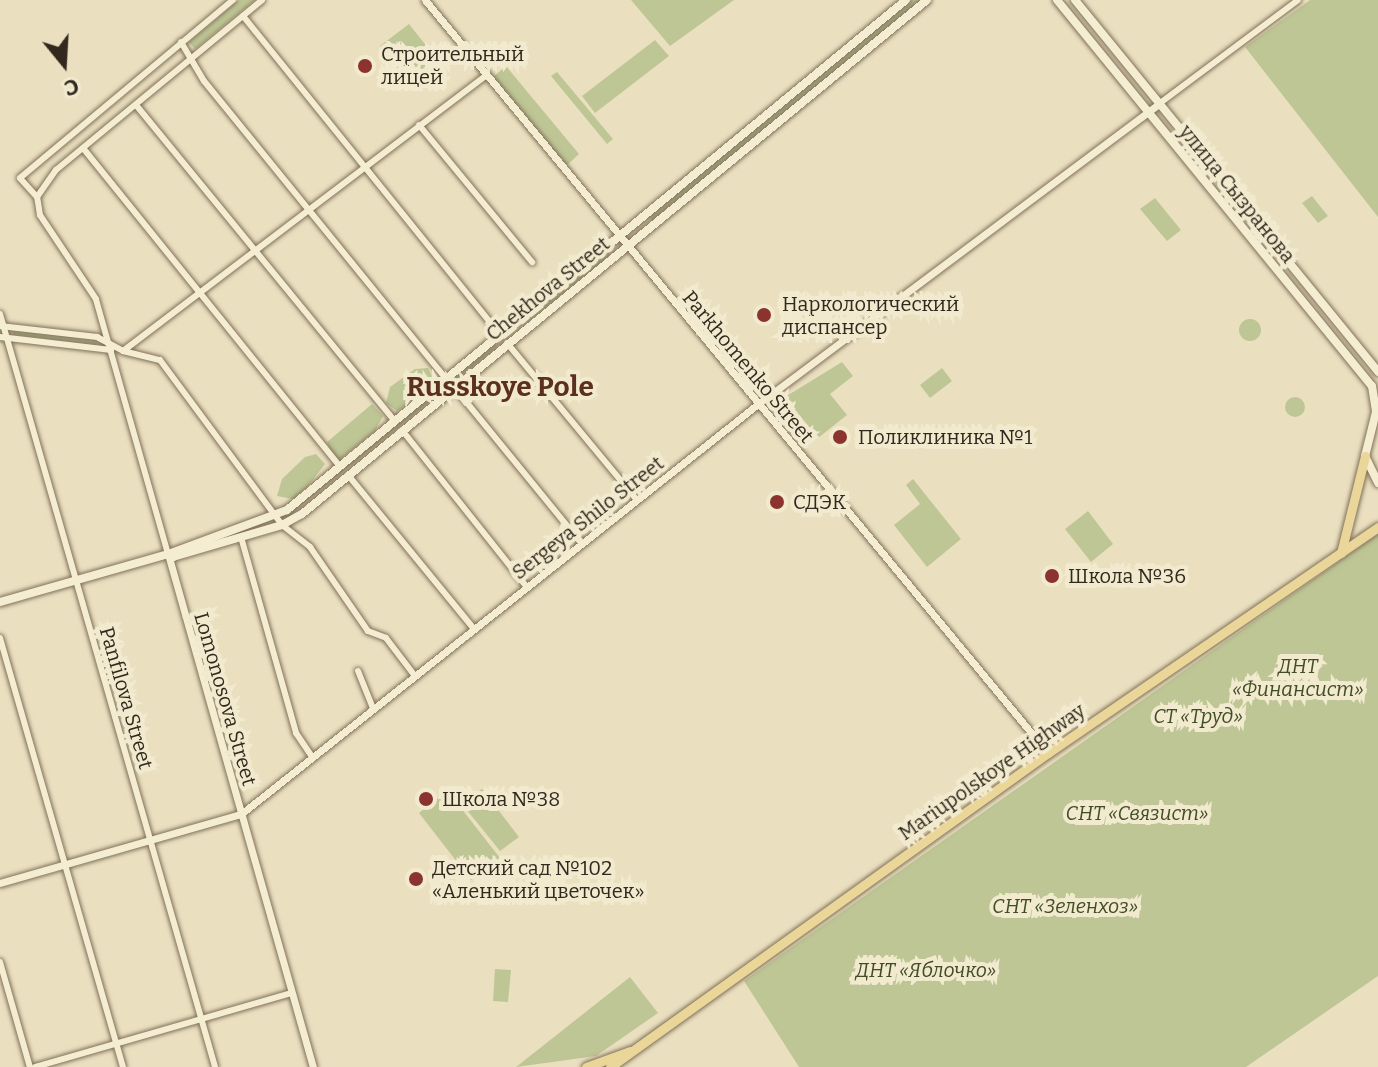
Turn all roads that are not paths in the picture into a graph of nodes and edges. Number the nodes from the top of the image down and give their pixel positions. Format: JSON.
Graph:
{"nodes":[{"id":1,"x":233,"y":0,"type":"edge"},
{"id":2,"x":262,"y":0,"type":"edge"},
{"id":3,"x":425,"y":0,"type":"edge"},
{"id":4,"x":906,"y":0,"type":"edge"},
{"id":5,"x":927,"y":0,"type":"edge"},
{"id":6,"x":1057,"y":0,"type":"edge"},
{"id":7,"x":1075,"y":0,"type":"edge"},
{"id":8,"x":1298,"y":0,"type":"edge"},
{"id":9,"x":243,"y":16,"type":"junction"},
{"id":10,"x":181,"y":42,"type":"junction"},
{"id":11,"x":192,"y":55,"type":"junction"},
{"id":12,"x":486,"y":75,"type":"junction"},
{"id":13,"x":1160,"y":103,"type":"junction"},
{"id":14,"x":136,"y":105,"type":"junction"},
{"id":15,"x":1150,"y":111,"type":"junction"},
{"id":16,"x":419,"y":125,"type":"junction"},
{"id":17,"x":83,"y":148,"type":"junction"},
{"id":18,"x":365,"y":166,"type":"junction"},
{"id":19,"x":37,"y":197,"type":"junction"},
{"id":20,"x":307,"y":209,"type":"junction"},
{"id":21,"x":617,"y":236,"type":"junction"},
{"id":22,"x":1269,"y":236,"type":"junction"},
{"id":23,"x":1258,"y":245,"type":"junction"},
{"id":24,"x":625,"y":246,"type":"junction"},
{"id":25,"x":253,"y":250,"type":"junction"},
{"id":26,"x":532,"y":262,"type":"dead end"},
{"id":27,"x":198,"y":291,"type":"junction"},
{"id":28,"x":0,"y":314,"type":"edge"},
{"id":29,"x":2,"y":326,"type":"edge"},
{"id":30,"x":499,"y":333,"type":"junction"},
{"id":31,"x":3,"y":337,"type":"edge"},
{"id":32,"x":105,"y":340,"type":"junction"},
{"id":33,"x":507,"y":343,"type":"junction"},
{"id":34,"x":108,"y":350,"type":"junction"},
{"id":35,"x":123,"y":351,"type":"junction"},
{"id":36,"x":1378,"y":372,"type":"edge"},
{"id":37,"x":445,"y":378,"type":"junction"},
{"id":38,"x":454,"y":387,"type":"junction"},
{"id":39,"x":758,"y":404,"type":"junction"},
{"id":40,"x":394,"y":420,"type":"junction"},
{"id":41,"x":402,"y":430,"type":"junction"},
{"id":42,"x":1365,"y":456,"type":"junction"},
{"id":43,"x":340,"y":466,"type":"junction"},
{"id":44,"x":348,"y":475,"type":"junction"},
{"id":45,"x":1378,"y":483,"type":"edge"},
{"id":46,"x":637,"y":500,"type":"junction"},
{"id":47,"x":276,"y":516,"type":"junction"},
{"id":48,"x":282,"y":525,"type":"junction"},
{"id":49,"x":1378,"y":527,"type":"edge"},
{"id":50,"x":241,"y":537,"type":"junction"},
{"id":51,"x":582,"y":544,"type":"junction"},
{"id":52,"x":1341,"y":553,"type":"junction"},
{"id":53,"x":168,"y":554,"type":"junction"},
{"id":54,"x":76,"y":580,"type":"junction"},
{"id":55,"x":527,"y":587,"type":"junction"},
{"id":56,"x":0,"y":602,"type":"edge"},
{"id":57,"x":474,"y":629,"type":"junction"},
{"id":58,"x":0,"y":638,"type":"edge"},
{"id":59,"x":358,"y":671,"type":"dead end"},
{"id":60,"x":415,"y":676,"type":"junction"},
{"id":61,"x":373,"y":708,"type":"junction"},
{"id":62,"x":1048,"y":753,"type":"junction"},
{"id":63,"x":312,"y":757,"type":"junction"},
{"id":64,"x":241,"y":814,"type":"junction"},
{"id":65,"x":150,"y":840,"type":"junction"},
{"id":66,"x":65,"y":864,"type":"junction"},
{"id":67,"x":0,"y":883,"type":"edge"},
{"id":68,"x":0,"y":962,"type":"edge"},
{"id":69,"x":292,"y":993,"type":"junction"},
{"id":70,"x":202,"y":1019,"type":"junction"},
{"id":71,"x":116,"y":1044,"type":"junction"},
{"id":72,"x":630,"y":1051,"type":"junction"},
{"id":73,"x":33,"y":1067,"type":"edge"},
{"id":74,"x":123,"y":1067,"type":"edge"},
{"id":75,"x":215,"y":1067,"type":"edge"},
{"id":76,"x":313,"y":1067,"type":"edge"},
{"id":77,"x":586,"y":1067,"type":"edge"},
{"id":78,"x":610,"y":1067,"type":"edge"}],
"edges":[{"from":1,"to":10,"type":"street"},
{"from":2,"to":9,"type":"street"},
{"from":3,"to":12,"type":"street","name":"Parkhomenko Street"},
{"from":4,"to":21,"type":"main road","name":"Chekhova Street"},
{"from":5,"to":24,"type":"main road","name":"Chekhova Street"},
{"from":6,"to":15,"type":"main road","name":"улица Сызранова"},
{"from":7,"to":13,"type":"main road","name":"улица Сызранова"},
{"from":8,"to":13,"type":"street"},
{"from":9,"to":11,"type":"street"},
{"from":9,"to":18,"type":"street"},
{"from":10,"to":11,"type":"street"},
{"from":10,"to":19,"type":"street","name":"Lomonosova Street"},
{"from":11,"to":14,"type":"street"},
{"from":11,"to":20,"type":"street"},
{"from":12,"to":16,"type":"street"},
{"from":12,"to":21,"type":"street","name":"Parkhomenko Street"},
{"from":13,"to":15,"type":"street","name":"Sergeya Shilo Street"},
{"from":13,"to":22,"type":"main road","name":"улица Сызранова"},
{"from":14,"to":17,"type":"street"},
{"from":14,"to":25,"type":"street"},
{"from":15,"to":23,"type":"main road","name":"улица Сызранова"},
{"from":15,"to":39,"type":"street","name":"Sergeya Shilo Street"},
{"from":16,"to":18,"type":"street"},
{"from":16,"to":26,"type":"street"},
{"from":17,"to":19,"type":"street"},
{"from":17,"to":27,"type":"street"},
{"from":18,"to":20,"type":"street"},
{"from":18,"to":30,"type":"street"},
{"from":19,"to":32,"type":"street","name":"Lomonosova Street"},
{"from":20,"to":25,"type":"street"},
{"from":20,"to":37,"type":"street"},
{"from":21,"to":24,"type":"street","name":"Parkhomenko Street"},
{"from":21,"to":30,"type":"main road","name":"Chekhova Street"},
{"from":22,"to":23,"type":"main road"},
{"from":22,"to":36,"type":"main road","name":"улица Сызранова"},
{"from":23,"to":42,"type":"main road","name":"улица Сызранова"},
{"from":24,"to":33,"type":"main road","name":"Chekhova Street"},
{"from":24,"to":39,"type":"street","name":"Parkhomenko Street"},
{"from":25,"to":27,"type":"street"},
{"from":25,"to":40,"type":"street"},
{"from":27,"to":35,"type":"street"},
{"from":27,"to":43,"type":"street"},
{"from":28,"to":29,"type":"street","name":"Panfilova Street"},
{"from":29,"to":31,"type":"street","name":"Panfilova Street"},
{"from":29,"to":32,"type":"street"},
{"from":30,"to":33,"type":"main road"},
{"from":30,"to":37,"type":"main road","name":"Chekhova Street"},
{"from":31,"to":34,"type":"street"},
{"from":31,"to":54,"type":"street","name":"Panfilova Street"},
{"from":32,"to":34,"type":"street","name":"Lomonosova Street"},
{"from":32,"to":35,"type":"street"},
{"from":33,"to":38,"type":"main road","name":"Chekhova Street"},
{"from":33,"to":46,"type":"street"},
{"from":34,"to":35,"type":"street"},
{"from":34,"to":53,"type":"street","name":"Lomonosova Street"},
{"from":35,"to":47,"type":"street"},
{"from":37,"to":40,"type":"main road","name":"Chekhova Street"},
{"from":38,"to":41,"type":"main road","name":"Chekhova Street"},
{"from":38,"to":51,"type":"street"},
{"from":39,"to":46,"type":"street","name":"Sergeya Shilo Street"},
{"from":39,"to":62,"type":"street","name":"Parkhomenko Street"},
{"from":40,"to":43,"type":"main road","name":"Chekhova Street"},
{"from":41,"to":44,"type":"main road","name":"Chekhova Street"},
{"from":41,"to":55,"type":"street"},
{"from":42,"to":45,"type":"main road"},
{"from":42,"to":52,"type":"main road"},
{"from":43,"to":47,"type":"main road","name":"Chekhova Street"},
{"from":44,"to":48,"type":"main road","name":"Chekhova Street"},
{"from":44,"to":57,"type":"street"},
{"from":46,"to":51,"type":"street","name":"Sergeya Shilo Street"},
{"from":47,"to":48,"type":"street"},
{"from":47,"to":53,"type":"main road","name":"Chekhova Street"},
{"from":48,"to":50,"type":"main road","name":"Chekhova Street"},
{"from":48,"to":60,"type":"street"},
{"from":49,"to":52,"type":"main road","name":"Mariupolskoye Highway"},
{"from":50,"to":53,"type":"main road","name":"Chekhova Street"},
{"from":50,"to":63,"type":"street"},
{"from":51,"to":55,"type":"street","name":"Sergeya Shilo Street"},
{"from":52,"to":62,"type":"main road","name":"Mariupolskoye Highway"},
{"from":53,"to":54,"type":"main road","name":"Chekhova Street"},
{"from":53,"to":64,"type":"street","name":"Lomonosova Street"},
{"from":54,"to":56,"type":"main road","name":"Chekhova Street"},
{"from":54,"to":65,"type":"street","name":"Panfilova Street"},
{"from":55,"to":57,"type":"street","name":"Sergeya Shilo Street"},
{"from":57,"to":60,"type":"street","name":"Sergeya Shilo Street"},
{"from":58,"to":66,"type":"street"},
{"from":59,"to":61,"type":"street"},
{"from":60,"to":61,"type":"street","name":"Sergeya Shilo Street"},
{"from":61,"to":63,"type":"street","name":"Sergeya Shilo Street"},
{"from":62,"to":72,"type":"main road","name":"Mariupolskoye Highway"},
{"from":63,"to":64,"type":"street","name":"Sergeya Shilo Street"},
{"from":64,"to":65,"type":"street","name":"Sergeya Shilo Street"},
{"from":64,"to":69,"type":"street","name":"Lomonosova Street"},
{"from":65,"to":66,"type":"street","name":"Sergeya Shilo Street"},
{"from":65,"to":70,"type":"street","name":"Panfilova Street"},
{"from":66,"to":67,"type":"street","name":"Sergeya Shilo Street"},
{"from":66,"to":71,"type":"street"},
{"from":68,"to":73,"type":"street"},
{"from":69,"to":70,"type":"street"},
{"from":69,"to":76,"type":"street","name":"Lomonosova Street"},
{"from":70,"to":71,"type":"street"},
{"from":70,"to":75,"type":"street","name":"Panfilova Street"},
{"from":71,"to":73,"type":"street"},
{"from":71,"to":74,"type":"street"},
{"from":72,"to":77,"type":"main road","name":"Mariupolskoye Highway"},
{"from":72,"to":78,"type":"main road","name":"Mariupolskoye Highway"}]}
